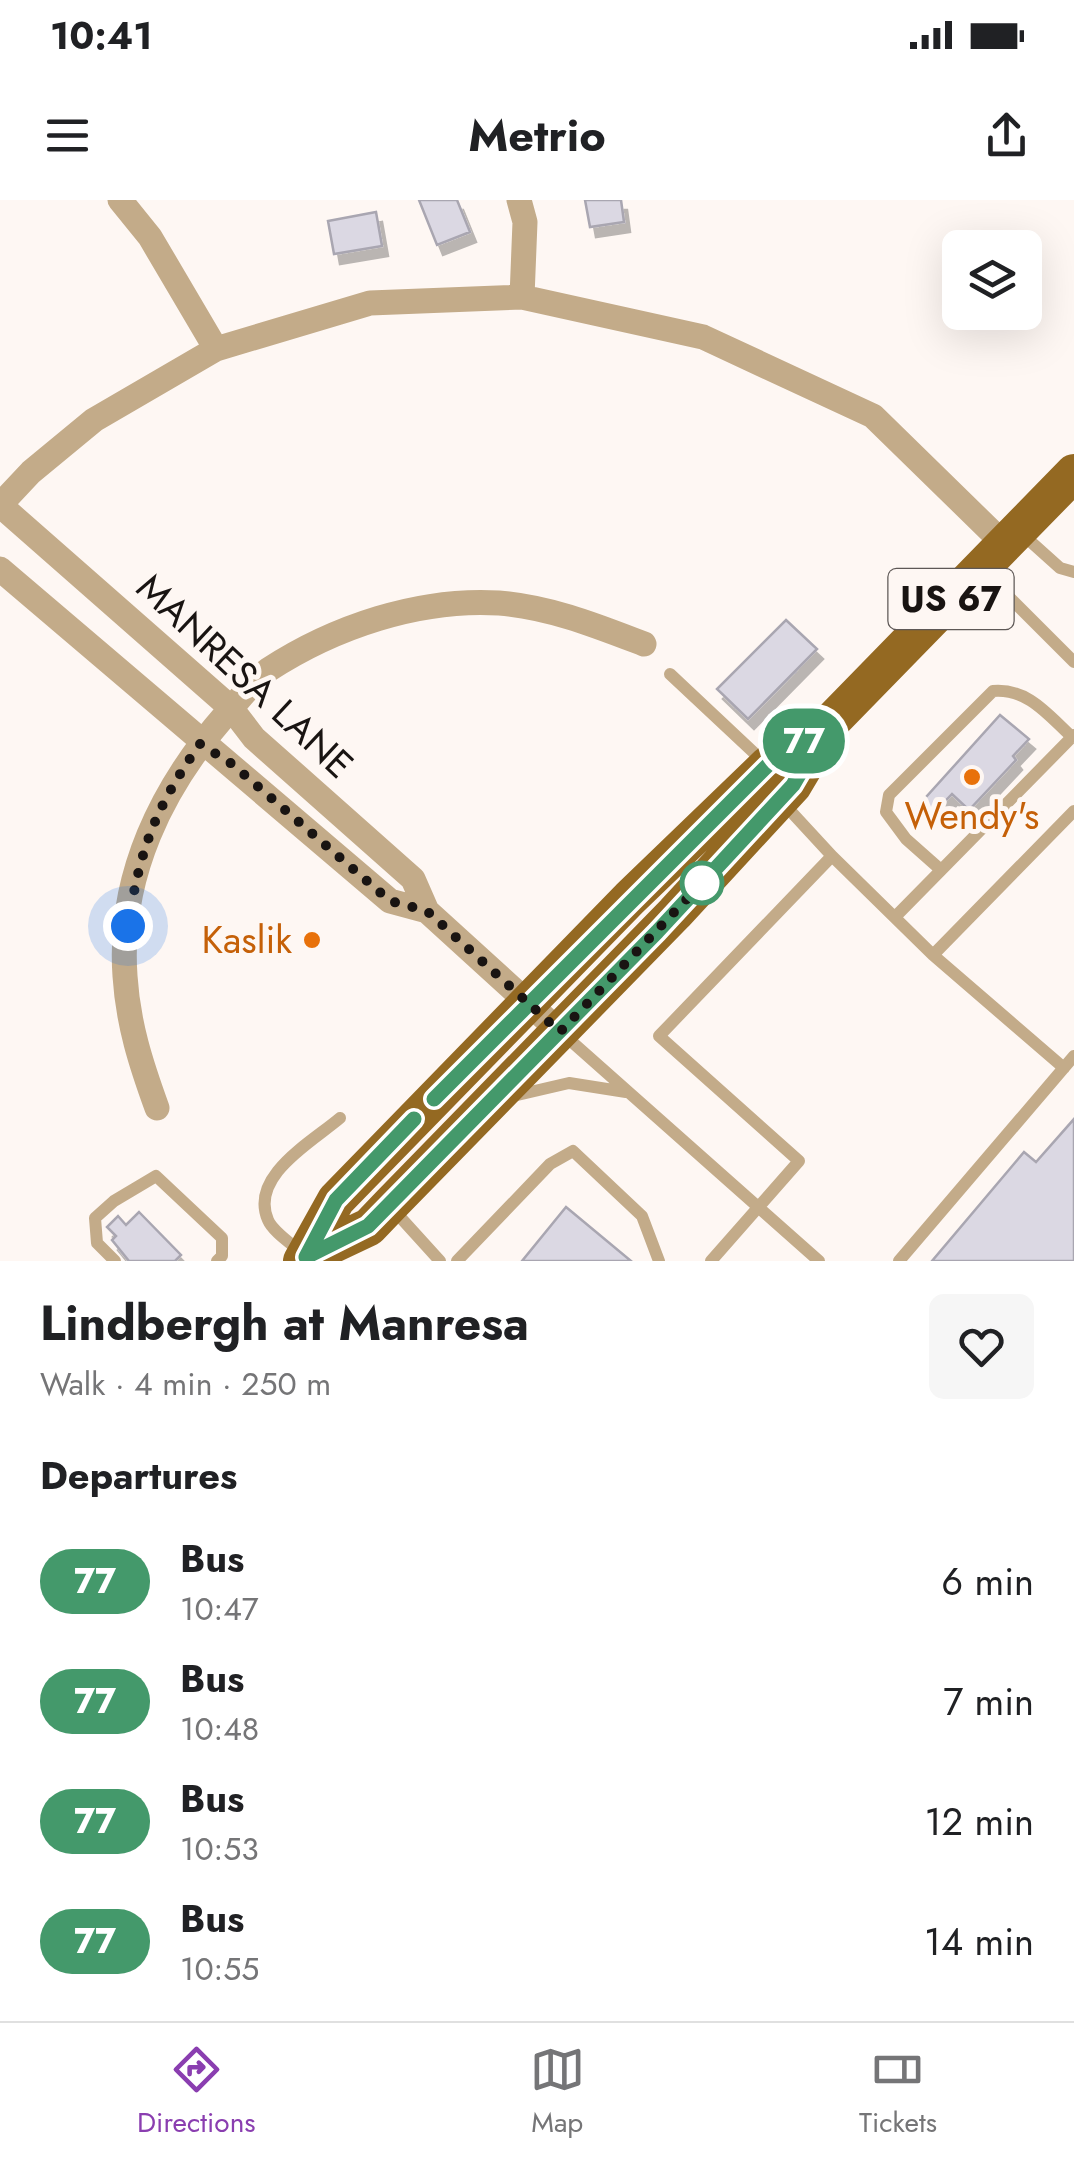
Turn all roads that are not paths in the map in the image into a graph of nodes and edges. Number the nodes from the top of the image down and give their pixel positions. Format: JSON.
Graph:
{"nodes":[{"id":1,"x":120,"y":200,"type":"edge"},
{"id":2,"x":519,"y":200,"type":"edge"},
{"id":3,"x":522,"y":297,"type":"junction"},
{"id":4,"x":216,"y":348,"type":"junction"},
{"id":5,"x":1072,"y":478,"type":"edge"},
{"id":6,"x":0,"y":505,"type":"edge"},
{"id":7,"x":1001,"y":548,"type":"junction"},
{"id":8,"x":0,"y":569,"type":"edge"},
{"id":9,"x":1074,"y":572,"type":"edge"},
{"id":10,"x":644,"y":644,"type":"dead end"},
{"id":11,"x":1074,"y":662,"type":"edge"},
{"id":12,"x":670,"y":674,"type":"dead end"},
{"id":13,"x":231,"y":708,"type":"junction"},
{"id":14,"x":1073,"y":736,"type":"edge"},
{"id":15,"x":200,"y":744,"type":"junction"},
{"id":16,"x":774,"y":782,"type":"junction"},
{"id":17,"x":1074,"y":811,"type":"edge"},
{"id":18,"x":340,"y":813,"type":"junction"},
{"id":19,"x":318,"y":838,"type":"junction"},
{"id":20,"x":832,"y":856,"type":"junction"},
{"id":21,"x":942,"y":870,"type":"junction"},
{"id":22,"x":427,"y":911,"type":"junction"},
{"id":23,"x":895,"y":918,"type":"junction"},
{"id":24,"x":933,"y":955,"type":"junction"},
{"id":25,"x":529,"y":1002,"type":"junction"},
{"id":26,"x":560,"y":1032,"type":"junction"},
{"id":27,"x":1074,"y":1056,"type":"edge"},
{"id":28,"x":1064,"y":1068,"type":"junction"},
{"id":29,"x":628,"y":1092,"type":"junction"},
{"id":30,"x":488,"y":1106,"type":"junction"},
{"id":31,"x":158,"y":1108,"type":"dead end"},
{"id":32,"x":340,"y":1118,"type":"dead end"},
{"id":33,"x":390,"y":1205,"type":"junction"},
{"id":34,"x":756,"y":1207,"type":"junction"},
{"id":35,"x":304,"y":1259,"type":"edge"},
{"id":36,"x":115,"y":1261,"type":"edge"},
{"id":37,"x":217,"y":1261,"type":"edge"},
{"id":38,"x":440,"y":1261,"type":"edge"},
{"id":39,"x":457,"y":1261,"type":"edge"},
{"id":40,"x":659,"y":1261,"type":"edge"},
{"id":41,"x":711,"y":1261,"type":"edge"},
{"id":42,"x":819,"y":1261,"type":"edge"},
{"id":43,"x":898,"y":1261,"type":"edge"}],
"edges":[{"from":1,"to":4,"type":"street"},
{"from":2,"to":3,"type":"street"},
{"from":3,"to":4,"type":"street"},
{"from":3,"to":7,"type":"street"},
{"from":4,"to":6,"type":"street"},
{"from":5,"to":7,"type":"main road","number":"US 67"},
{"from":6,"to":13,"type":"street","name":"MANRESA LANE"},
{"from":7,"to":9,"type":"lane"},
{"from":7,"to":11,"type":"lane"},
{"from":7,"to":16,"type":"main road","number":"US 67"},
{"from":8,"to":15,"type":"street","name":"MANRESA LANE"},
{"from":10,"to":13,"type":"street"},
{"from":12,"to":16,"type":"lane"},
{"from":13,"to":15,"type":"street"},
{"from":13,"to":18,"type":"street","name":"MANRESA LANE"},
{"from":14,"to":21,"type":"lane"},
{"from":14,"to":21,"type":"lane"},
{"from":15,"to":19,"type":"street","name":"MANRESA LANE"},
{"from":15,"to":31,"type":"street"},
{"from":16,"to":20,"type":"lane"},
{"from":16,"to":25,"type":"main road","number":"US 67"},
{"from":16,"to":26,"type":"main road","number":"US 67"},
{"from":17,"to":24,"type":"lane"},
{"from":18,"to":19,"type":"lane"},
{"from":18,"to":22,"type":"street","name":"MANRESA LANE"},
{"from":19,"to":22,"type":"street","name":"MANRESA LANE"},
{"from":20,"to":23,"type":"lane"},
{"from":20,"to":34,"type":"lane"},
{"from":21,"to":23,"type":"lane"},
{"from":22,"to":25,"type":"street","name":"MANRESA LANE"},
{"from":23,"to":24,"type":"lane"},
{"from":24,"to":28,"type":"lane"},
{"from":25,"to":26,"type":"street","name":"MANRESA LANE"},
{"from":25,"to":35,"type":"main road","number":"US 67"},
{"from":26,"to":29,"type":"lane"},
{"from":26,"to":30,"type":"main road","number":"US 67"},
{"from":27,"to":28,"type":"lane"},
{"from":28,"to":43,"type":"lane"},
{"from":29,"to":30,"type":"lane"},
{"from":29,"to":34,"type":"lane"},
{"from":30,"to":33,"type":"main road","number":"US 67"},
{"from":32,"to":35,"type":"lane"},
{"from":33,"to":35,"type":"main road","number":"US 67"},
{"from":33,"to":38,"type":"lane"},
{"from":34,"to":41,"type":"lane"},
{"from":34,"to":42,"type":"lane"},
{"from":36,"to":37,"type":"lane"},
{"from":39,"to":40,"type":"lane"}]}
